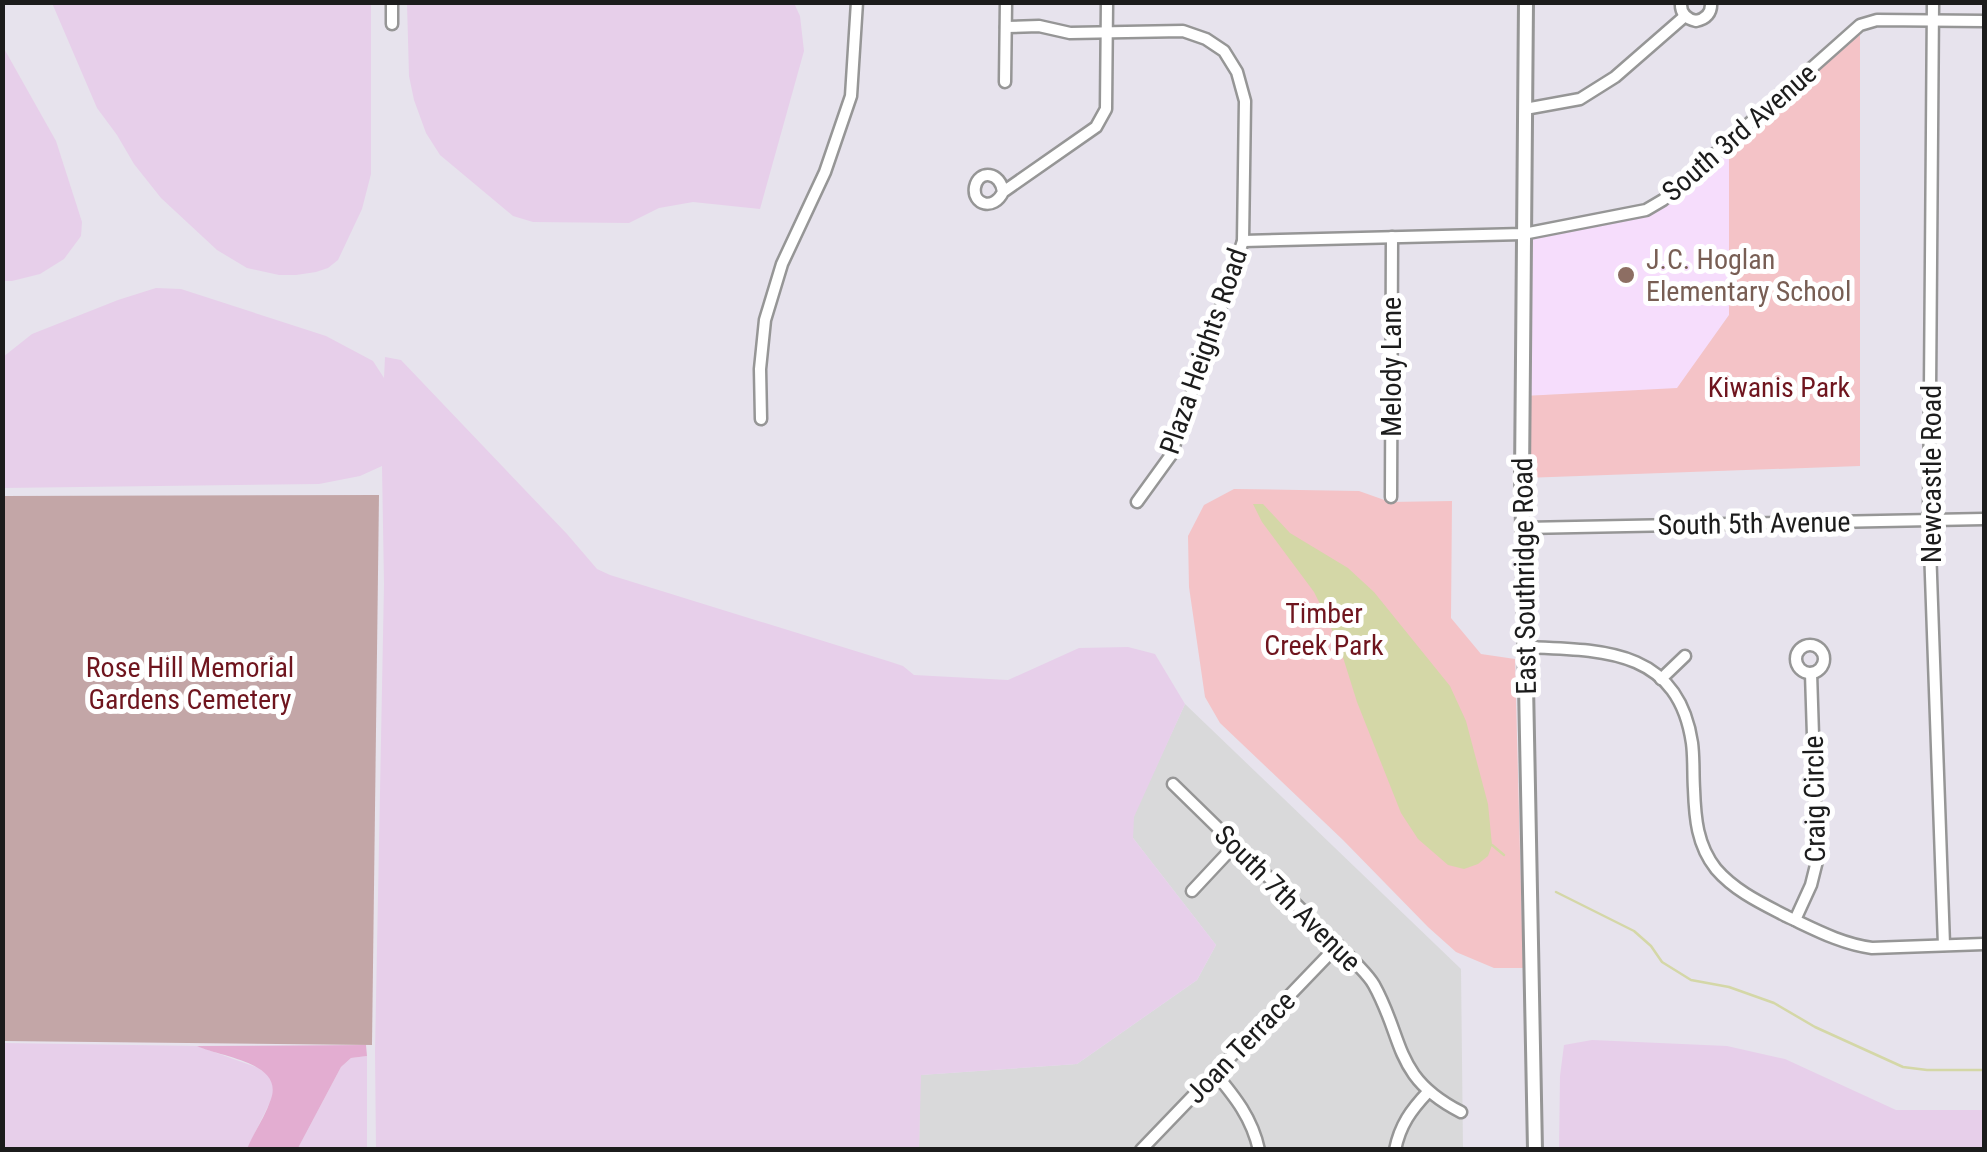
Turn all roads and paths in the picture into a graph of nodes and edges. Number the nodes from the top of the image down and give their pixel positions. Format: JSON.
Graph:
{"nodes":[{"id":1,"x":392,"y":2,"type":"edge"},
{"id":2,"x":858,"y":2,"type":"edge"},
{"id":3,"x":1006,"y":2,"type":"edge"},
{"id":4,"x":1107,"y":2,"type":"edge"},
{"id":5,"x":1526,"y":2,"type":"edge"},
{"id":6,"x":1682,"y":2,"type":"edge"},
{"id":7,"x":1711,"y":2,"type":"edge"},
{"id":8,"x":1933,"y":2,"type":"edge"},
{"id":9,"x":1686,"y":16,"type":"junction"},
{"id":10,"x":1933,"y":22,"type":"junction"},
{"id":11,"x":1984,"y":22,"type":"edge"},
{"id":12,"x":392,"y":24,"type":"dead end"},
{"id":13,"x":1006,"y":27,"type":"junction"},
{"id":14,"x":1107,"y":33,"type":"junction"},
{"id":15,"x":1006,"y":82,"type":"dead end"},
{"id":16,"x":1525,"y":109,"type":"junction"},
{"id":17,"x":1003,"y":192,"type":"dead end"},
{"id":18,"x":1524,"y":234,"type":"junction"},
{"id":19,"x":1392,"y":238,"type":"junction"},
{"id":20,"x":1243,"y":241,"type":"junction"},
{"id":21,"x":761,"y":419,"type":"dead end"},
{"id":22,"x":1390,"y":497,"type":"dead end"},
{"id":23,"x":1137,"y":502,"type":"dead end"},
{"id":24,"x":1984,"y":519,"type":"edge"},
{"id":25,"x":1929,"y":520,"type":"junction"},
{"id":26,"x":1523,"y":528,"type":"junction"},
{"id":27,"x":1525,"y":647,"type":"junction"},
{"id":28,"x":1685,"y":656,"type":"dead end"},
{"id":29,"x":1811,"y":673,"type":"dead end"},
{"id":30,"x":1661,"y":678,"type":"junction"},
{"id":31,"x":1173,"y":784,"type":"dead end"},
{"id":32,"x":1235,"y":845,"type":"junction"},
{"id":33,"x":1192,"y":891,"type":"dead end"},
{"id":34,"x":1795,"y":920,"type":"junction"},
{"id":35,"x":1984,"y":944,"type":"edge"},
{"id":36,"x":1338,"y":945,"type":"junction"},
{"id":37,"x":1944,"y":945,"type":"junction"},
{"id":38,"x":1216,"y":1073,"type":"junction"},
{"id":39,"x":1428,"y":1092,"type":"junction"},
{"id":40,"x":1461,"y":1112,"type":"dead end"},
{"id":41,"x":1141,"y":1150,"type":"edge"},
{"id":42,"x":1258,"y":1150,"type":"edge"},
{"id":43,"x":1395,"y":1150,"type":"edge"},
{"id":44,"x":1535,"y":1150,"type":"edge"}],
"edges":[{"from":1,"to":12,"type":"street"},
{"from":2,"to":21,"type":"street"},
{"from":3,"to":13,"type":"street"},
{"from":4,"to":14,"type":"street"},
{"from":5,"to":16,"type":"street","name":"East Southridge Road"},
{"from":6,"to":9,"type":"street"},
{"from":7,"to":9,"type":"street"},
{"from":8,"to":10,"type":"street","name":"Newcastle Road"},
{"from":9,"to":16,"type":"street"},
{"from":10,"to":11,"type":"street","name":"South 3rd Avenue"},
{"from":10,"to":18,"type":"street","name":"South 3rd Avenue"},
{"from":10,"to":25,"type":"street","name":"Newcastle Road"},
{"from":13,"to":14,"type":"street"},
{"from":13,"to":15,"type":"street"},
{"from":14,"to":17,"type":"street"},
{"from":14,"to":20,"type":"street","name":"Plaza Heights Road"},
{"from":16,"to":18,"type":"street","name":"East Southridge Road"},
{"from":18,"to":19,"type":"street","name":"South 3rd Avenue"},
{"from":18,"to":26,"type":"street","name":"East Southridge Road"},
{"from":19,"to":20,"type":"street","name":"South 3rd Avenue"},
{"from":19,"to":22,"type":"street","name":"Melody Lane"},
{"from":20,"to":23,"type":"street","name":"Plaza Heights Road"},
{"from":24,"to":25,"type":"street","name":"South 5th Avenue"},
{"from":25,"to":26,"type":"street","name":"South 5th Avenue"},
{"from":25,"to":37,"type":"street","name":"Newcastle Road"},
{"from":26,"to":27,"type":"street","name":"East Southridge Road"},
{"from":27,"to":30,"type":"street"},
{"from":27,"to":44,"type":"street","name":"East Southridge Road"},
{"from":28,"to":30,"type":"street"},
{"from":29,"to":34,"type":"street","name":"Craig Circle"},
{"from":30,"to":34,"type":"street"},
{"from":31,"to":32,"type":"street","name":"South 7th Avenue"},
{"from":32,"to":33,"type":"street"},
{"from":32,"to":36,"type":"street","name":"South 7th Avenue"},
{"from":34,"to":37,"type":"street"},
{"from":35,"to":37,"type":"street"},
{"from":36,"to":38,"type":"street","name":"Joan Terrace"},
{"from":36,"to":39,"type":"street","name":"South 7th Avenue"},
{"from":38,"to":41,"type":"street","name":"Joan Terrace"},
{"from":38,"to":42,"type":"street"},
{"from":39,"to":40,"type":"street","name":"South 7th Avenue"},
{"from":39,"to":43,"type":"street"}]}
